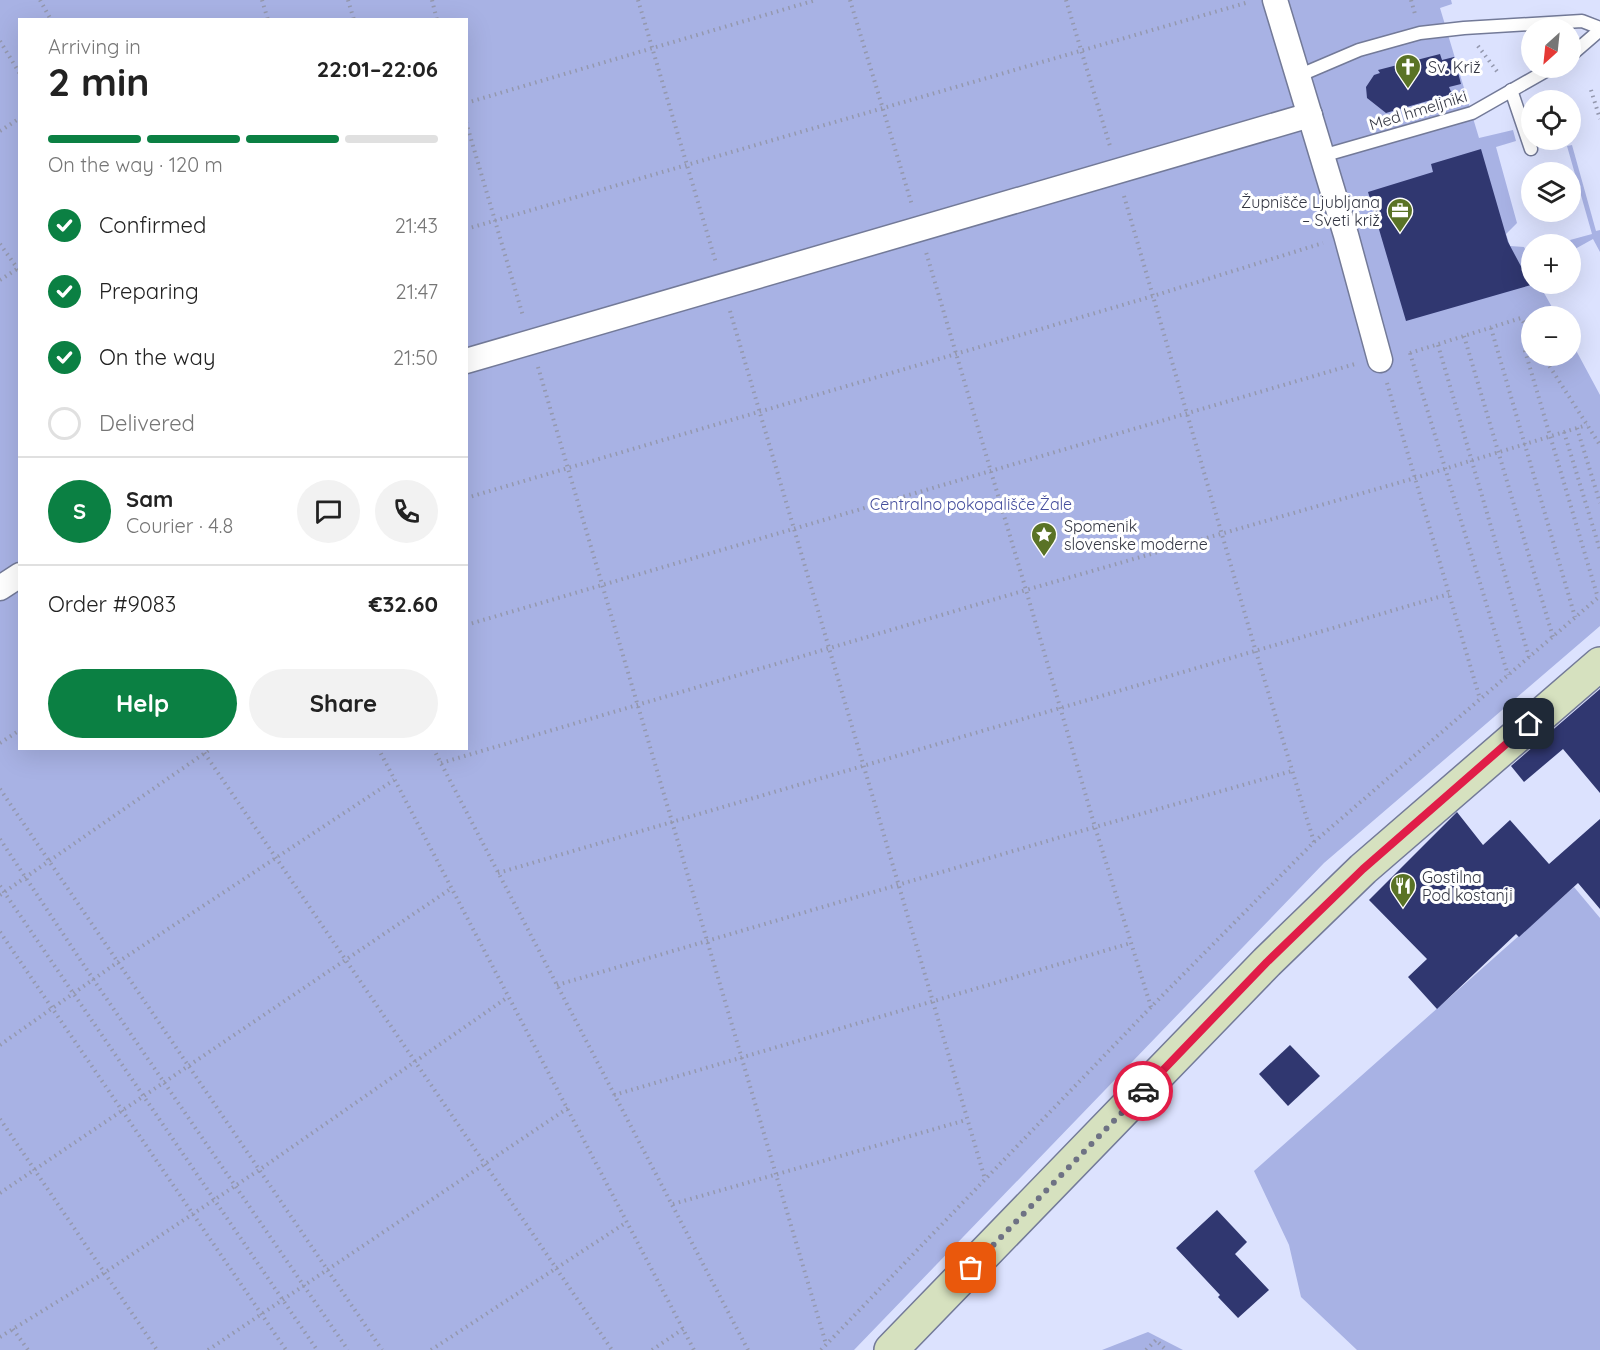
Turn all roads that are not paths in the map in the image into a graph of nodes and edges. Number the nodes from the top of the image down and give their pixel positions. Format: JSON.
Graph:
{"nodes":[{"id":1,"x":1275,"y":0,"type":"edge"},
{"id":2,"x":1600,"y":29,"type":"edge"},
{"id":3,"x":1581,"y":46,"type":"edge"},
{"id":4,"x":1298,"y":76,"type":"junction"},
{"id":5,"x":1533,"y":78,"type":"edge"},
{"id":6,"x":1511,"y":90,"type":"junction"},
{"id":7,"x":1310,"y":115,"type":"junction"},
{"id":8,"x":1521,"y":120,"type":"edge"},
{"id":9,"x":1322,"y":156,"type":"junction"},
{"id":10,"x":468,"y":360,"type":"edge"},
{"id":11,"x":1380,"y":360,"type":"road end"},
{"id":12,"x":18,"y":576,"type":"edge"},
{"id":13,"x":0,"y":588,"type":"edge"},
{"id":14,"x":1600,"y":664,"type":"edge"},
{"id":15,"x":891,"y":1350,"type":"edge"}],
"edges":[{"from":1,"to":4,"type":"street"},
{"from":2,"to":3,"type":"lane"},
{"from":2,"to":4,"type":"lane"},
{"from":4,"to":7,"type":"street"},
{"from":5,"to":6,"type":"lane","name":"Med hmeljniki"},
{"from":6,"to":8,"type":"lane"},
{"from":6,"to":9,"type":"lane","name":"Med hmeljniki"},
{"from":7,"to":9,"type":"street"},
{"from":7,"to":10,"type":"street"},
{"from":9,"to":11,"type":"street"},
{"from":12,"to":13,"type":"street"},
{"from":14,"to":15,"type":"street"}]}
